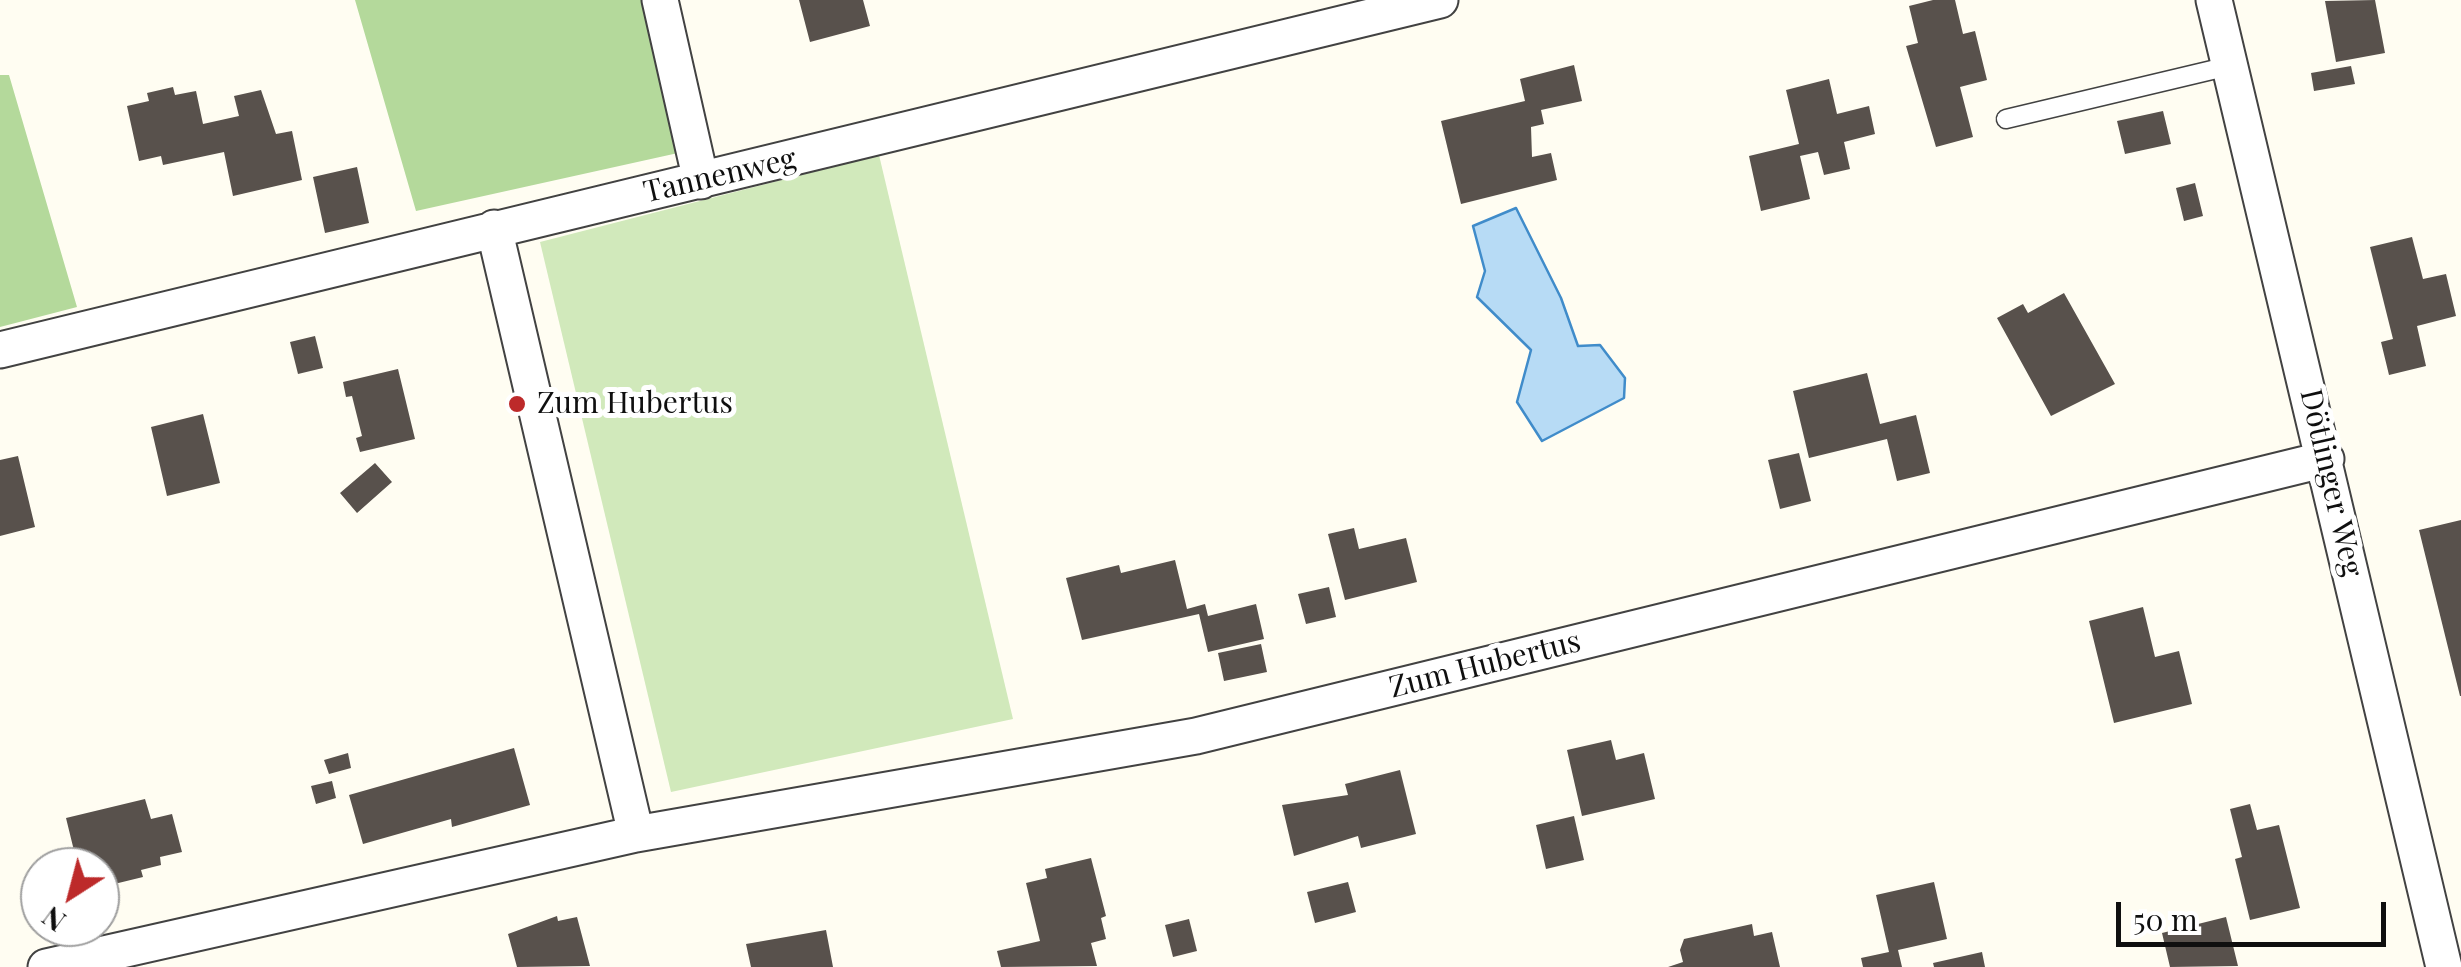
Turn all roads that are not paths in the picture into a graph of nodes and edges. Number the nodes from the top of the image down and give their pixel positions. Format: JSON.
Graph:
{"nodes":[{"id":1,"x":660,"y":0,"type":"edge"},
{"id":2,"x":1440,"y":0,"type":"edge"},
{"id":3,"x":2214,"y":0,"type":"edge"},
{"id":4,"x":2229,"y":66,"type":"junction"},
{"id":5,"x":2006,"y":119,"type":"dead end"},
{"id":6,"x":702,"y":181,"type":"junction"},
{"id":7,"x":494,"y":228,"type":"junction"},
{"id":8,"x":0,"y":350,"type":"edge"},
{"id":9,"x":2326,"y":459,"type":"junction"},
{"id":10,"x":636,"y":834,"type":"junction"},
{"id":11,"x":46,"y":967,"type":"edge"},
{"id":12,"x":2444,"y":967,"type":"edge"}],
"edges":[{"from":1,"to":6,"type":"street"},
{"from":2,"to":6,"type":"street","name":"Tannenweg"},
{"from":3,"to":4,"type":"street","name":"Dötlinger Weg"},
{"from":4,"to":5,"type":"lane"},
{"from":4,"to":9,"type":"street","name":"Dötlinger Weg"},
{"from":6,"to":7,"type":"street","name":"Tannenweg"},
{"from":7,"to":8,"type":"street","name":"Tannenweg"},
{"from":7,"to":10,"type":"street"},
{"from":9,"to":10,"type":"street","name":"Zum Hubertus"},
{"from":9,"to":12,"type":"street","name":"Dötlinger Weg"},
{"from":10,"to":11,"type":"street","name":"Zum Hubertus"}]}
